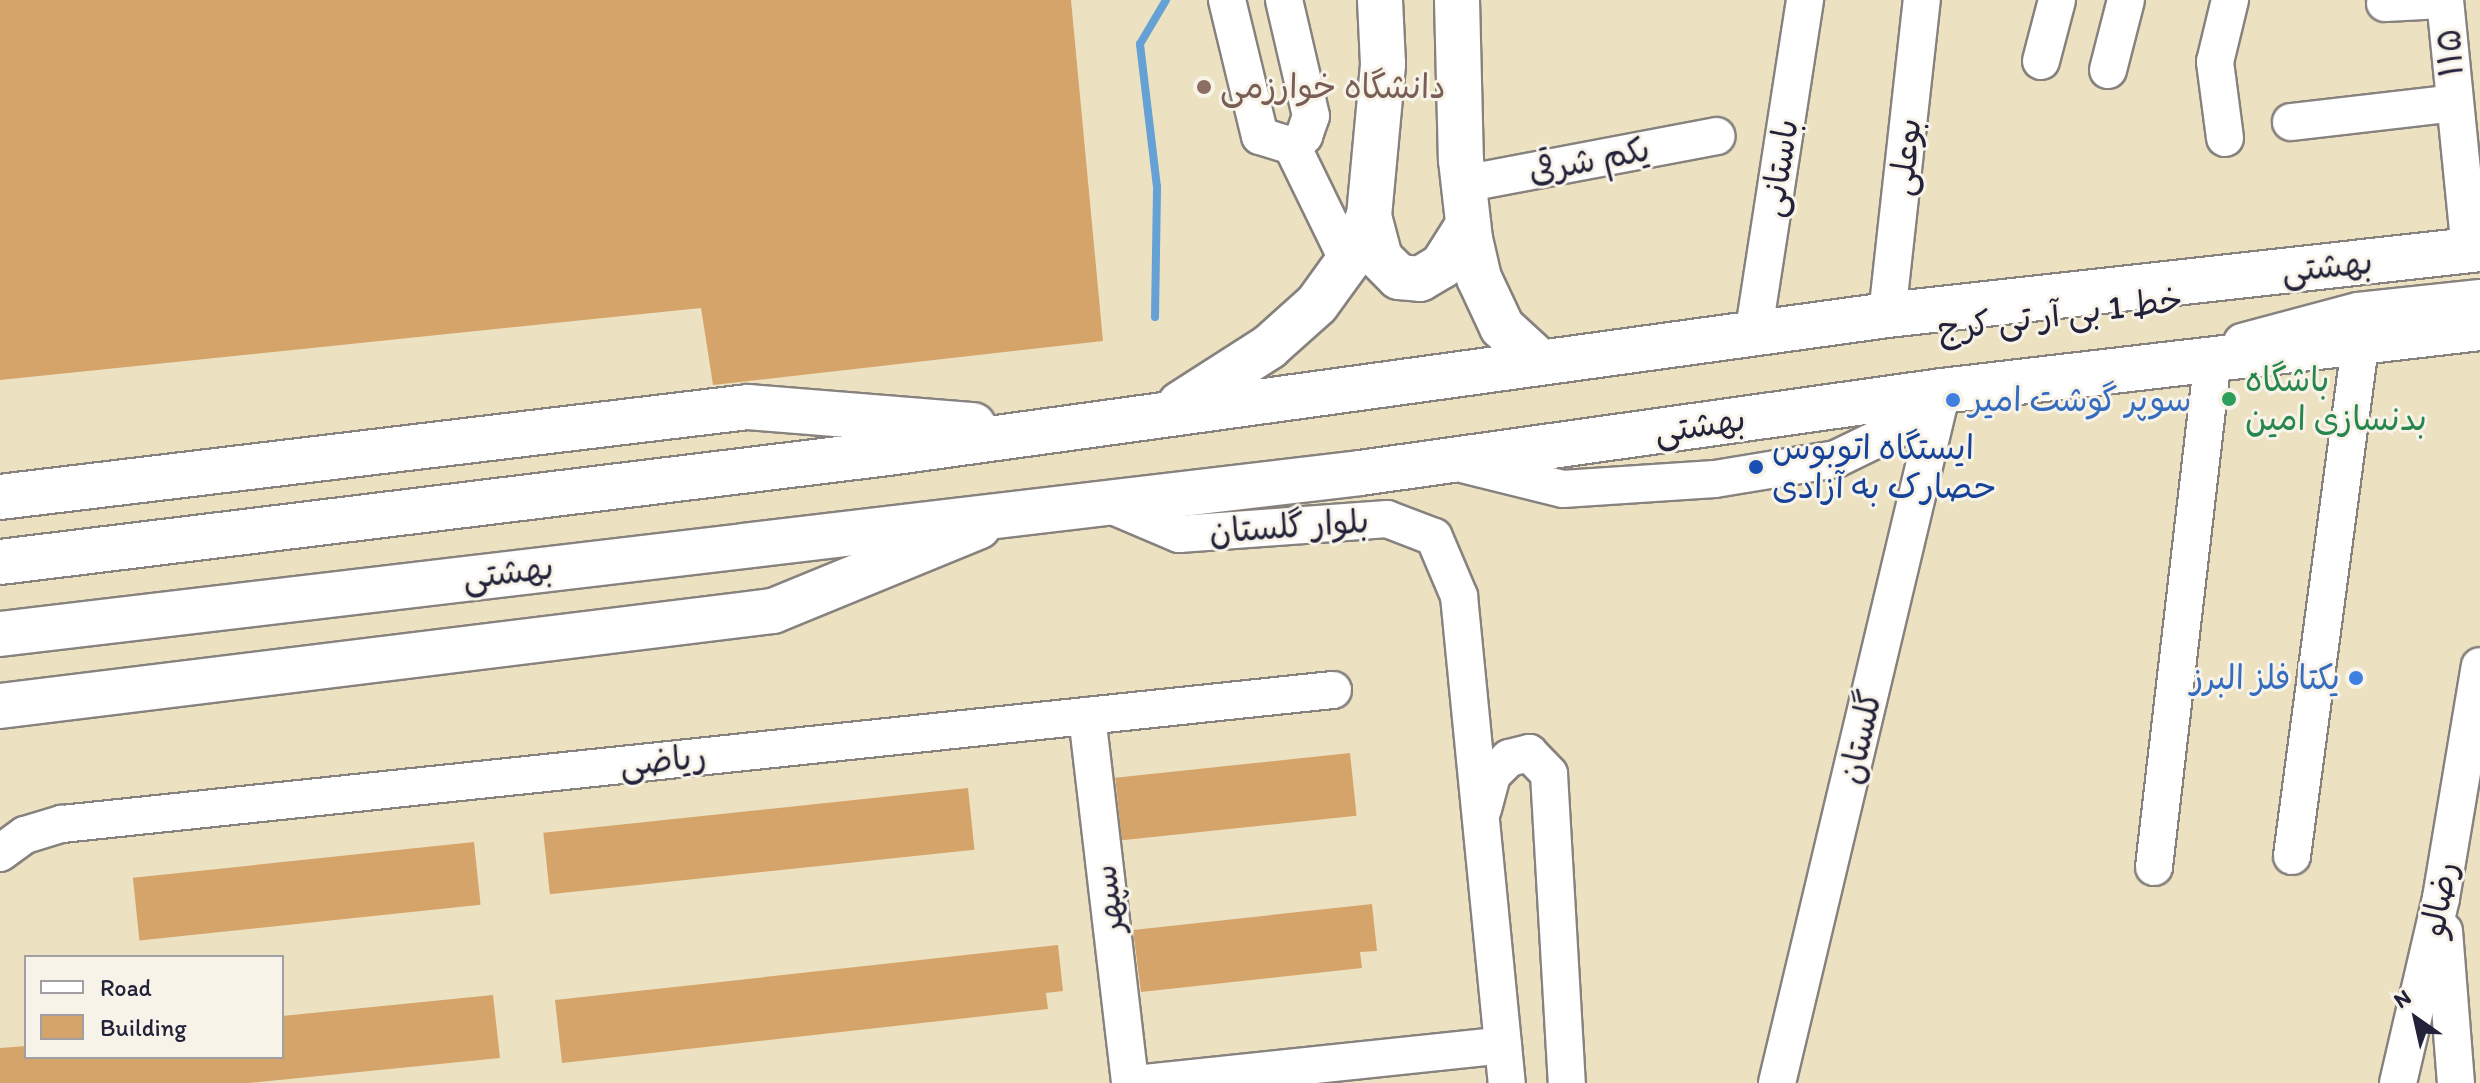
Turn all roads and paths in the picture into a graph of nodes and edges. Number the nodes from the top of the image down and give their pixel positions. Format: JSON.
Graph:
{"nodes":[{"id":1,"x":1227,"y":0,"type":"edge"},
{"id":2,"x":1284,"y":0,"type":"edge"},
{"id":3,"x":1380,"y":0,"type":"edge"},
{"id":4,"x":1457,"y":0,"type":"edge"},
{"id":5,"x":1805,"y":0,"type":"edge"},
{"id":6,"x":1922,"y":0,"type":"edge"},
{"id":7,"x":2057,"y":0,"type":"edge"},
{"id":8,"x":2126,"y":0,"type":"edge"},
{"id":9,"x":2230,"y":0,"type":"edge"},
{"id":10,"x":2444,"y":0,"type":"edge"},
{"id":11,"x":2385,"y":3,"type":"dead end"},
{"id":12,"x":2041,"y":61,"type":"dead end"},
{"id":13,"x":2108,"y":70,"type":"dead end"},
{"id":14,"x":2454,"y":103,"type":"junction"},
{"id":15,"x":2291,"y":122,"type":"dead end"},
{"id":16,"x":1716,"y":136,"type":"dead end"},
{"id":17,"x":2225,"y":138,"type":"dead end"},
{"id":18,"x":1292,"y":146,"type":"junction"},
{"id":19,"x":1466,"y":205,"type":"junction"},
{"id":20,"x":1369,"y":216,"type":"junction"},
{"id":21,"x":2477,"y":256,"type":"edge"},
{"id":22,"x":1348,"y":261,"type":"junction"},
{"id":23,"x":2480,"y":298,"type":"edge"},
{"id":24,"x":1887,"y":315,"type":"junction"},
{"id":25,"x":2480,"y":328,"type":"edge"},
{"id":26,"x":1753,"y":336,"type":"junction"},
{"id":27,"x":2360,"y":346,"type":"junction"},
{"id":28,"x":1640,"y":350,"type":"junction"},
{"id":29,"x":2213,"y":357,"type":"junction"},
{"id":30,"x":1539,"y":361,"type":"junction"},
{"id":31,"x":2168,"y":363,"type":"junction"},
{"id":32,"x":1942,"y":391,"type":"junction"},
{"id":33,"x":1161,"y":414,"type":"junction"},
{"id":34,"x":1031,"y":432,"type":"junction"},
{"id":35,"x":0,"y":497,"type":"edge"},
{"id":36,"x":1099,"y":500,"type":"junction"},
{"id":37,"x":1016,"y":509,"type":"junction"},
{"id":38,"x":0,"y":562,"type":"edge"},
{"id":39,"x":0,"y":634,"type":"edge"},
{"id":40,"x":2480,"y":666,"type":"edge"},
{"id":41,"x":1333,"y":690,"type":"dead end"},
{"id":42,"x":0,"y":706,"type":"edge"},
{"id":43,"x":1087,"y":716,"type":"junction"},
{"id":44,"x":1480,"y":819,"type":"junction"},
{"id":45,"x":0,"y":853,"type":"edge"},
{"id":46,"x":2292,"y":856,"type":"dead end"},
{"id":47,"x":2154,"y":867,"type":"dead end"},
{"id":48,"x":2441,"y":898,"type":"junction"},
{"id":49,"x":1503,"y":1045,"type":"junction"},
{"id":50,"x":1130,"y":1083,"type":"edge"},
{"id":51,"x":1144,"y":1083,"type":"edge"},
{"id":52,"x":1507,"y":1083,"type":"edge"},
{"id":53,"x":1567,"y":1083,"type":"edge"},
{"id":54,"x":1777,"y":1083,"type":"edge"},
{"id":55,"x":2398,"y":1083,"type":"edge"},
{"id":56,"x":2456,"y":1083,"type":"edge"}],
"edges":[{"from":1,"to":18,"type":"street"},
{"from":2,"to":18,"type":"street"},
{"from":3,"to":20,"type":"main road"},
{"from":4,"to":19,"type":"main road"},
{"from":5,"to":26,"type":"street","name":"باستانی"},
{"from":6,"to":24,"type":"street","name":"بوعلی"},
{"from":7,"to":12,"type":"street"},
{"from":8,"to":13,"type":"street"},
{"from":9,"to":17,"type":"street"},
{"from":10,"to":11,"type":"street"},
{"from":10,"to":14,"type":"street","name":"۱۱۵"},
{"from":14,"to":15,"type":"street"},
{"from":14,"to":21,"type":"street","name":"۱۱۵"},
{"from":16,"to":19,"type":"street","name":"یکم شرقی"},
{"from":18,"to":22,"type":"street"},
{"from":19,"to":20,"type":"main road"},
{"from":19,"to":30,"type":"main road"},
{"from":20,"to":22,"type":"main road"},
{"from":21,"to":24,"type":"main road","name":"بهشتی"},
{"from":21,"to":28,"type":"street","name":"خط 1 بی آر تی کرج"},
{"from":22,"to":33,"type":"main road"},
{"from":23,"to":31,"type":"street","name":"خط 1 بی آر تی کرج"},
{"from":24,"to":26,"type":"main road","name":"بهشتی"},
{"from":25,"to":27,"type":"main road","name":"بهشتی"},
{"from":26,"to":28,"type":"main road","name":"بهشتی"},
{"from":27,"to":29,"type":"main road","name":"بهشتی"},
{"from":27,"to":46,"type":"street"},
{"from":28,"to":30,"type":"main road","name":"بهشتی"},
{"from":29,"to":31,"type":"main road","name":"بهشتی"},
{"from":29,"to":47,"type":"street"},
{"from":30,"to":33,"type":"main road","name":"بهشتی"},
{"from":31,"to":32,"type":"main road","name":"بهشتی"},
{"from":32,"to":36,"type":"main road","name":"بهشتی"},
{"from":32,"to":54,"type":"street","name":"گلستان"},
{"from":33,"to":34,"type":"main road","name":"بهشتی"},
{"from":34,"to":35,"type":"main road"},
{"from":34,"to":38,"type":"main road"},
{"from":36,"to":37,"type":"main road","name":"بهشتی"},
{"from":36,"to":44,"type":"street","name":"بلوار گلستان"},
{"from":37,"to":39,"type":"main road","name":"بهشتى"},
{"from":37,"to":42,"type":"main road"},
{"from":40,"to":48,"type":"street","name":"رضالو"},
{"from":41,"to":43,"type":"street","name":"ریاضی"},
{"from":43,"to":45,"type":"street","name":"ریاضی"},
{"from":43,"to":50,"type":"street","name":"سپهر"},
{"from":44,"to":49,"type":"street","name":"بلوار گلستان"},
{"from":44,"to":53,"type":"street","name":"بلوار گلستان"},
{"from":48,"to":55,"type":"street","name":"رضالو"},
{"from":48,"to":56,"type":"street"},
{"from":49,"to":51,"type":"street"},
{"from":49,"to":52,"type":"street","name":"بلوار گلستان"}]}
